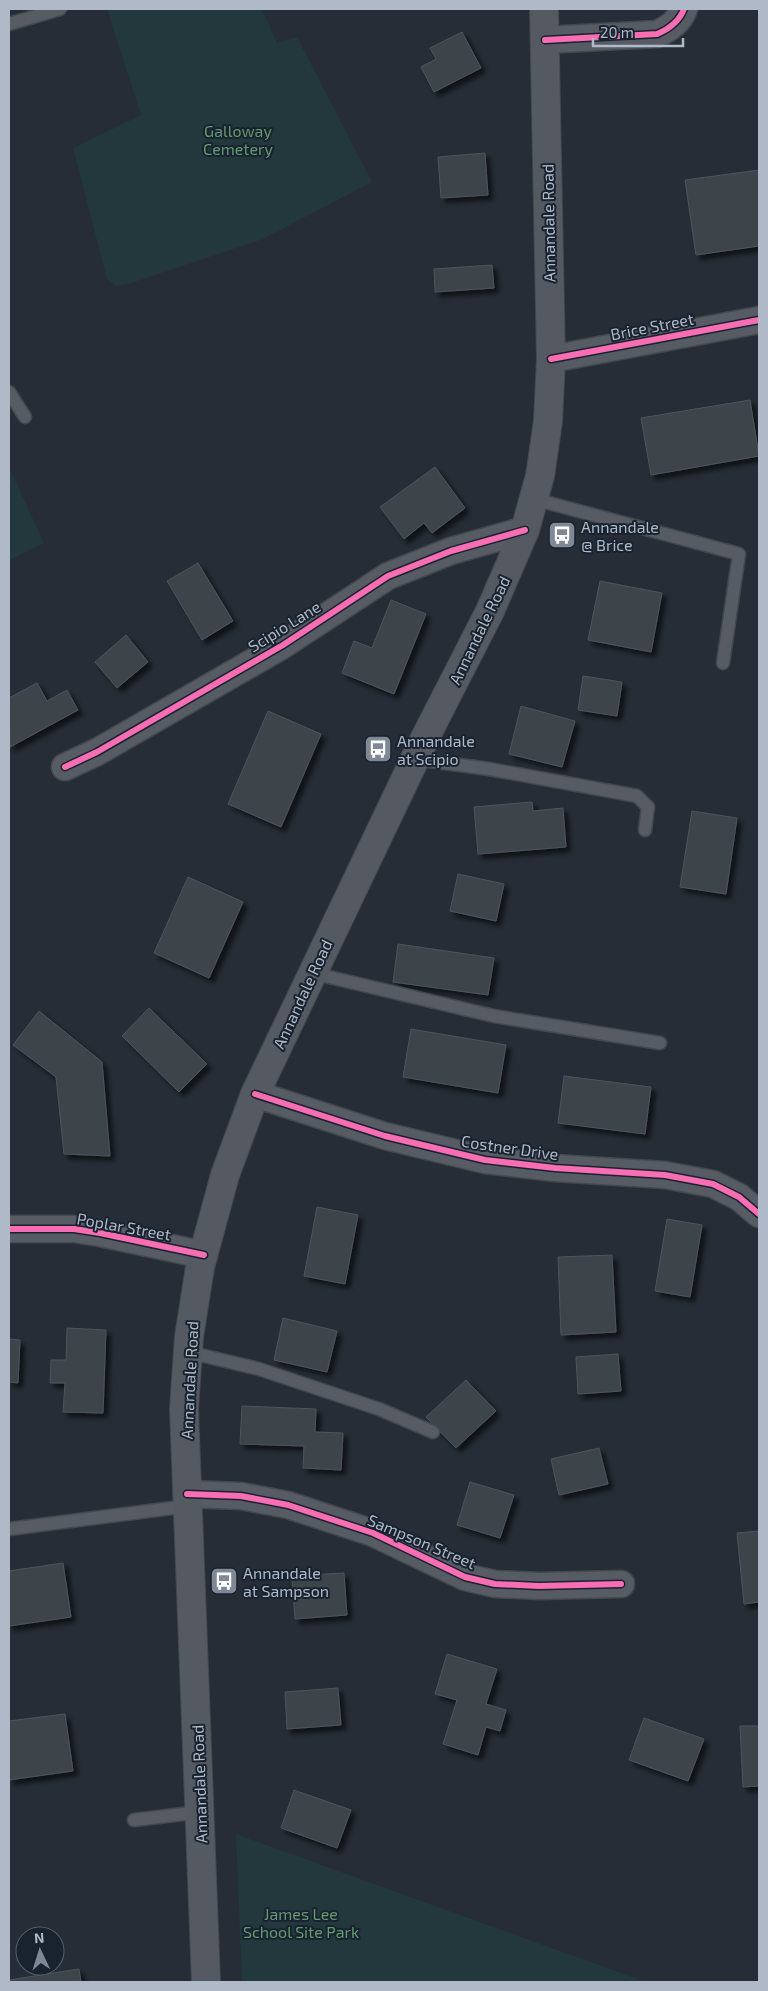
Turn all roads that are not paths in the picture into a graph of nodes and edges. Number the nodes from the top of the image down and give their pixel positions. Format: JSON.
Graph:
{"nodes":[{"id":1,"x":60,"y":9,"type":"edge"},
{"id":2,"x":544,"y":9,"type":"edge"},
{"id":3,"x":684,"y":9,"type":"edge"},
{"id":4,"x":9,"y":24,"type":"edge"},
{"id":5,"x":545,"y":40,"type":"junction"},
{"id":6,"x":759,"y":320,"type":"edge"},
{"id":7,"x":551,"y":359,"type":"junction"},
{"id":8,"x":9,"y":392,"type":"edge"},
{"id":9,"x":25,"y":417,"type":"dead end"},
{"id":10,"x":534,"y":499,"type":"junction"},
{"id":11,"x":525,"y":530,"type":"junction"},
{"id":12,"x":723,"y":663,"type":"dead end"},
{"id":13,"x":415,"y":759,"type":"junction"},
{"id":14,"x":65,"y":767,"type":"dead end"},
{"id":15,"x":645,"y":830,"type":"dead end"},
{"id":16,"x":312,"y":973,"type":"junction"},
{"id":17,"x":660,"y":1042,"type":"dead end"},
{"id":18,"x":255,"y":1094,"type":"junction"},
{"id":19,"x":759,"y":1214,"type":"edge"},
{"id":20,"x":9,"y":1229,"type":"edge"},
{"id":21,"x":204,"y":1255,"type":"junction"},
{"id":22,"x":188,"y":1352,"type":"junction"},
{"id":23,"x":432,"y":1432,"type":"dead end"},
{"id":24,"x":188,"y":1500,"type":"junction"},
{"id":25,"x":9,"y":1529,"type":"edge"},
{"id":26,"x":621,"y":1584,"type":"dead end"},
{"id":27,"x":200,"y":1812,"type":"junction"},
{"id":28,"x":134,"y":1820,"type":"dead end"},
{"id":29,"x":206,"y":1982,"type":"edge"}],
"edges":[{"from":1,"to":4,"type":"lane"},
{"from":2,"to":5,"type":"main road","name":"Annandale Road"},
{"from":3,"to":5,"type":"street"},
{"from":5,"to":7,"type":"main road","name":"Annandale Road"},
{"from":6,"to":7,"type":"street","name":"Brice Street"},
{"from":7,"to":10,"type":"main road","name":"Annandale Road"},
{"from":8,"to":9,"type":"lane"},
{"from":10,"to":11,"type":"main road","name":"Annandale Road"},
{"from":10,"to":12,"type":"lane"},
{"from":11,"to":13,"type":"main road","name":"Annandale Road"},
{"from":11,"to":14,"type":"street","name":"Scipio Lane"},
{"from":13,"to":15,"type":"lane"},
{"from":13,"to":16,"type":"main road","name":"Annandale Road"},
{"from":16,"to":17,"type":"lane"},
{"from":16,"to":18,"type":"main road","name":"Annandale Road"},
{"from":18,"to":19,"type":"street","name":"Costner Drive"},
{"from":18,"to":21,"type":"main road","name":"Annandale Road"},
{"from":20,"to":21,"type":"street","name":"Poplar Street"},
{"from":21,"to":22,"type":"main road","name":"Annandale Road"},
{"from":22,"to":23,"type":"lane"},
{"from":22,"to":24,"type":"main road","name":"Annandale Road"},
{"from":24,"to":25,"type":"lane"},
{"from":24,"to":26,"type":"street","name":"Sampson Street"},
{"from":24,"to":27,"type":"main road","name":"Annandale Road"},
{"from":27,"to":28,"type":"lane"},
{"from":27,"to":29,"type":"main road","name":"Annandale Road"}]}
